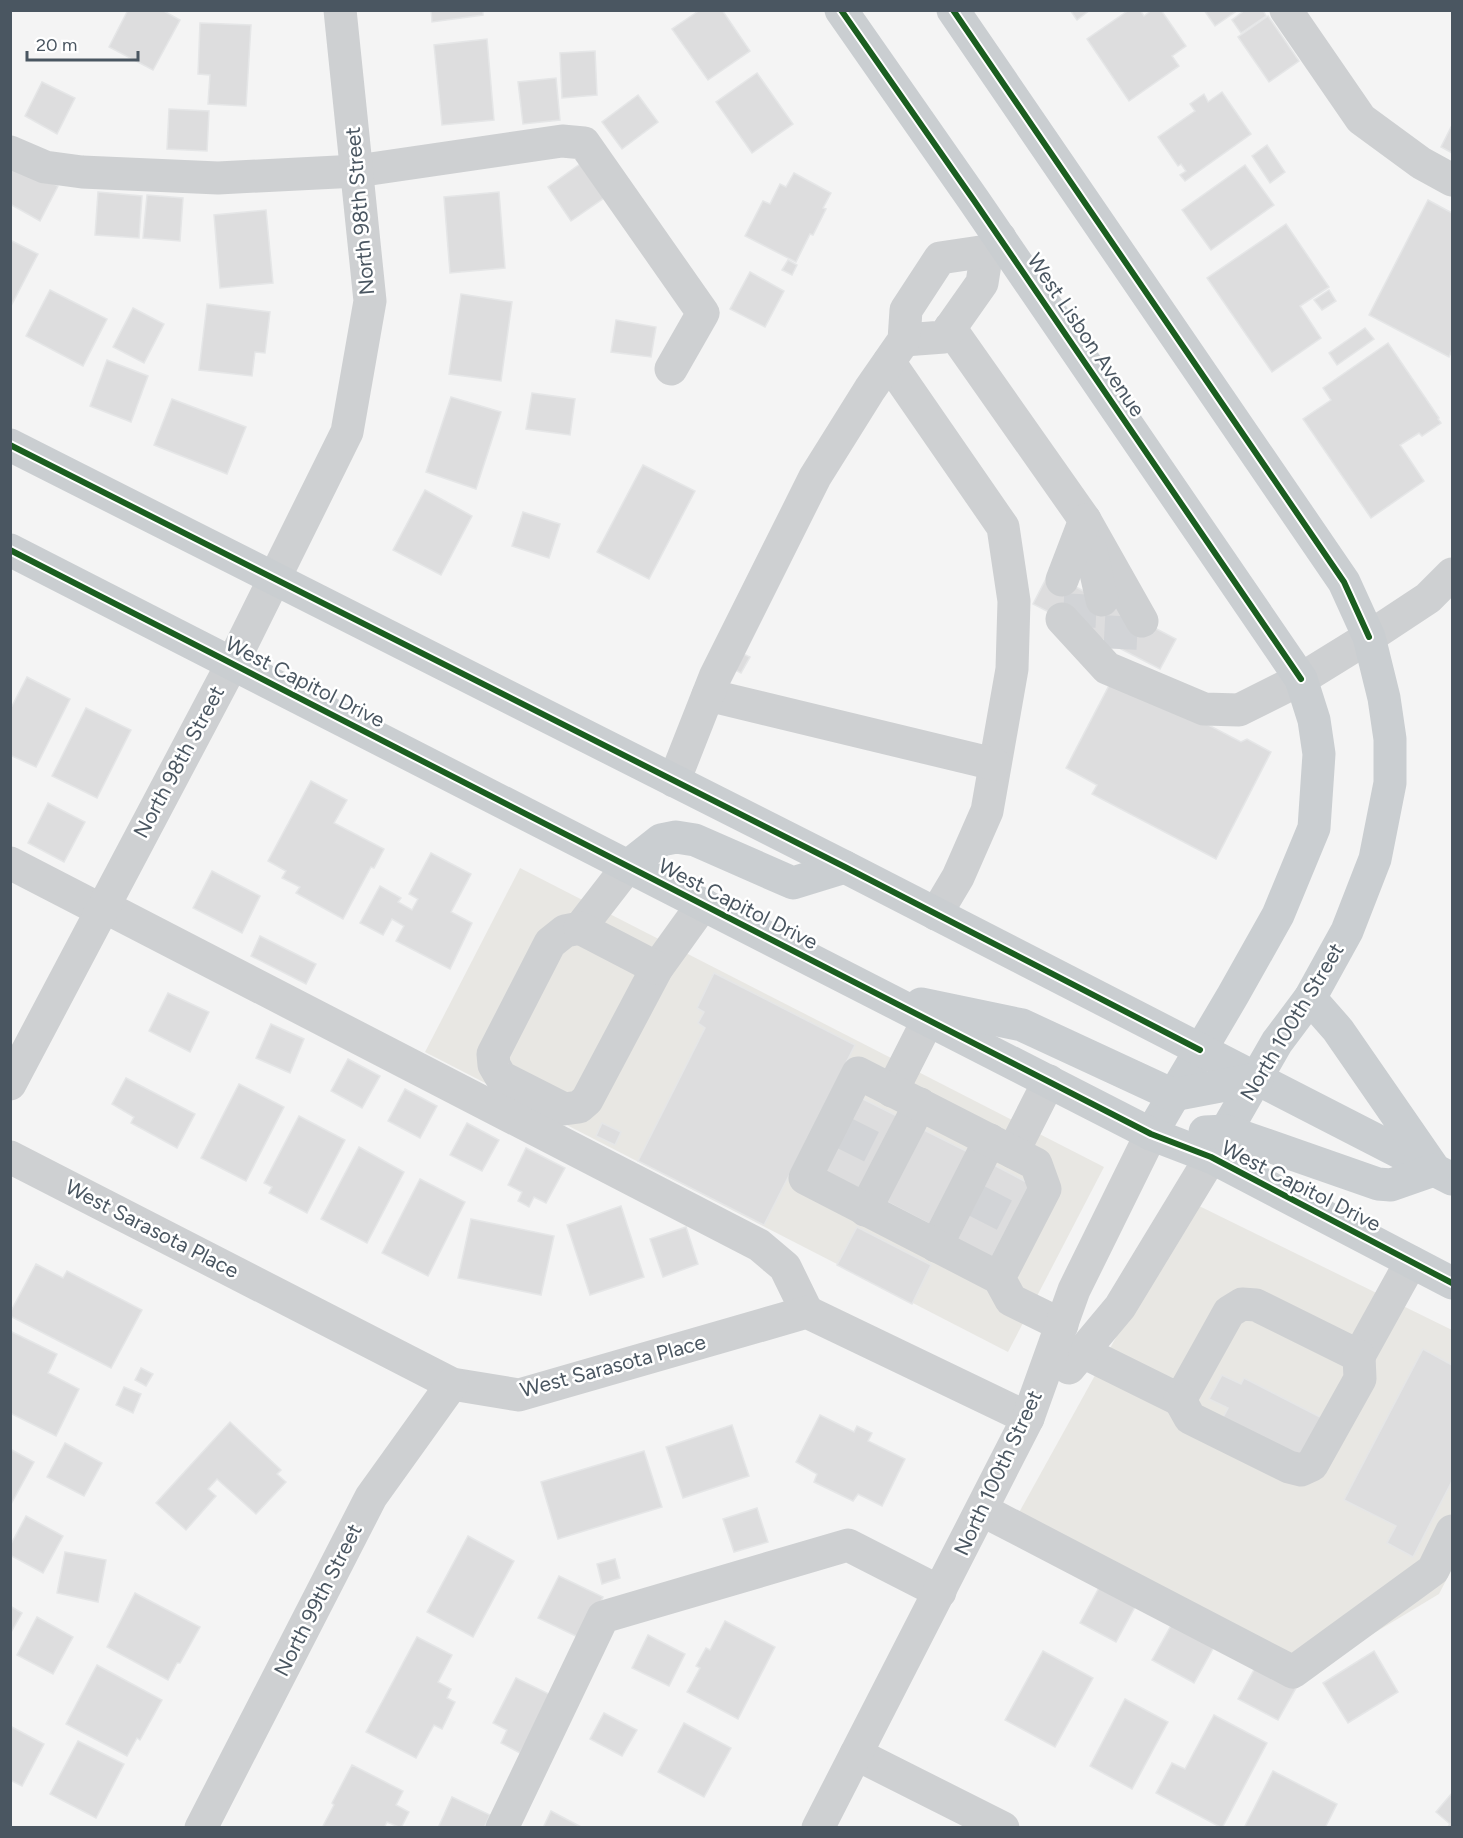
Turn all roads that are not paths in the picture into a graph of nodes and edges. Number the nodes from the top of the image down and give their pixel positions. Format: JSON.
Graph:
{"nodes":[{"id":1,"x":340,"y":10,"type":"edge"},
{"id":2,"x":841,"y":10,"type":"edge"},
{"id":3,"x":952,"y":10,"type":"edge"},
{"id":4,"x":1286,"y":10,"type":"edge"},
{"id":5,"x":10,"y":152,"type":"edge"},
{"id":6,"x":357,"y":171,"type":"junction"},
{"id":7,"x":1452,"y":180,"type":"edge"},
{"id":8,"x":993,"y":244,"type":"junction"},
{"id":9,"x":950,"y":328,"type":"junction"},
{"id":10,"x":896,"y":351,"type":"junction"},
{"id":11,"x":670,"y":369,"type":"dead end"},
{"id":12,"x":10,"y":445,"type":"edge"},
{"id":13,"x":1085,"y":520,"type":"junction"},
{"id":14,"x":10,"y":550,"type":"edge"},
{"id":15,"x":1452,"y":574,"type":"edge"},
{"id":16,"x":275,"y":579,"type":"junction"},
{"id":17,"x":1102,"y":600,"type":"junction"},
{"id":18,"x":1369,"y":638,"type":"junction"},
{"id":19,"x":1101,"y":643,"type":"dead end"},
{"id":20,"x":232,"y":664,"type":"junction"},
{"id":21,"x":1301,"y":680,"type":"junction"},
{"id":22,"x":708,"y":695,"type":"junction"},
{"id":23,"x":994,"y":764,"type":"junction"},
{"id":24,"x":674,"y":781,"type":"junction"},
{"id":25,"x":10,"y":863,"type":"edge"},
{"id":26,"x":628,"y":866,"type":"junction"},
{"id":27,"x":845,"y":867,"type":"junction"},
{"id":28,"x":703,"y":904,"type":"junction"},
{"id":29,"x":102,"y":908,"type":"junction"},
{"id":30,"x":936,"y":914,"type":"junction"},
{"id":31,"x":580,"y":928,"type":"junction"},
{"id":32,"x":657,"y":968,"type":"junction"},
{"id":33,"x":880,"y":995,"type":"junction"},
{"id":34,"x":1310,"y":998,"type":"junction"},
{"id":35,"x":928,"y":1020,"type":"junction"},
{"id":36,"x":1200,"y":1050,"type":"junction"},
{"id":37,"x":1257,"y":1079,"type":"junction"},
{"id":38,"x":1049,"y":1081,"type":"junction"},
{"id":39,"x":10,"y":1084,"type":"edge"},
{"id":40,"x":1173,"y":1095,"type":"junction"},
{"id":41,"x":906,"y":1098,"type":"junction"},
{"id":42,"x":1151,"y":1134,"type":"junction"},
{"id":43,"x":1218,"y":1144,"type":"junction"},
{"id":44,"x":1002,"y":1146,"type":"junction"},
{"id":45,"x":10,"y":1156,"type":"edge"},
{"id":46,"x":1443,"y":1174,"type":"edge"},
{"id":47,"x":865,"y":1210,"type":"junction"},
{"id":48,"x":936,"y":1246,"type":"junction"},
{"id":49,"x":1411,"y":1262,"type":"junction"},
{"id":50,"x":999,"y":1278,"type":"junction"},
{"id":51,"x":1452,"y":1283,"type":"edge"},
{"id":52,"x":807,"y":1312,"type":"junction"},
{"id":53,"x":1062,"y":1325,"type":"junction"},
{"id":54,"x":1083,"y":1352,"type":"junction"},
{"id":55,"x":1359,"y":1356,"type":"junction"},
{"id":56,"x":452,"y":1384,"type":"junction"},
{"id":57,"x":1180,"y":1400,"type":"junction"},
{"id":58,"x":1028,"y":1418,"type":"junction"},
{"id":59,"x":982,"y":1510,"type":"junction"},
{"id":60,"x":1452,"y":1531,"type":"edge"},
{"id":61,"x":1443,"y":1575,"type":"edge"},
{"id":62,"x":940,"y":1592,"type":"junction"},
{"id":63,"x":856,"y":1754,"type":"junction"},
{"id":64,"x":201,"y":1827,"type":"edge"},
{"id":65,"x":502,"y":1827,"type":"edge"},
{"id":66,"x":818,"y":1827,"type":"edge"},
{"id":67,"x":1003,"y":1827,"type":"edge"}],
"edges":[{"from":1,"to":6,"type":"street","name":"North 98th Street"},
{"from":2,"to":8,"type":"main road","name":"West Lisbon Avenue"},
{"from":3,"to":18,"type":"main road"},
{"from":4,"to":7,"type":"street"},
{"from":5,"to":6,"type":"street"},
{"from":6,"to":11,"type":"street"},
{"from":6,"to":16,"type":"street","name":"North 98th Street"},
{"from":8,"to":9,"type":"street"},
{"from":8,"to":10,"type":"street"},
{"from":8,"to":21,"type":"main road","name":"West Lisbon Avenue"},
{"from":9,"to":10,"type":"street"},
{"from":9,"to":13,"type":"street"},
{"from":10,"to":22,"type":"street"},
{"from":10,"to":23,"type":"street"},
{"from":12,"to":16,"type":"main road"},
{"from":13,"to":17,"type":"street"},
{"from":13,"to":17,"type":"street"},
{"from":13,"to":17,"type":"street"},
{"from":14,"to":20,"type":"main road","name":"West Capitol Drive"},
{"from":15,"to":18,"type":"street"},
{"from":16,"to":20,"type":"street","name":"North 98th Street"},
{"from":16,"to":24,"type":"main road"},
{"from":18,"to":21,"type":"street"},
{"from":18,"to":34,"type":"main road","name":"North 100th Street"},
{"from":19,"to":21,"type":"street"},
{"from":20,"to":26,"type":"main road","name":"West Capitol Drive"},
{"from":20,"to":29,"type":"street","name":"North 98th Street"},
{"from":21,"to":36,"type":"main road","name":"West Lisbon Avenue"},
{"from":22,"to":23,"type":"street"},
{"from":22,"to":24,"type":"street"},
{"from":23,"to":30,"type":"street"},
{"from":24,"to":27,"type":"main road"},
{"from":25,"to":29,"type":"street"},
{"from":26,"to":27,"type":"main road"},
{"from":26,"to":28,"type":"main road","name":"West Capitol Drive"},
{"from":26,"to":31,"type":"street"},
{"from":27,"to":30,"type":"main road"},
{"from":28,"to":32,"type":"street"},
{"from":28,"to":33,"type":"main road","name":"West Capitol Drive"},
{"from":29,"to":39,"type":"street","name":"North 98th Street"},
{"from":29,"to":52,"type":"street"},
{"from":30,"to":36,"type":"main road"},
{"from":31,"to":32,"type":"street"},
{"from":31,"to":32,"type":"street"},
{"from":33,"to":35,"type":"main road","name":"West Capitol Drive"},
{"from":33,"to":40,"type":"main road"},
{"from":34,"to":37,"type":"main road","name":"North 100th Street"},
{"from":34,"to":46,"type":"main road"},
{"from":35,"to":38,"type":"main road","name":"West Capitol Drive"},
{"from":35,"to":41,"type":"street"},
{"from":36,"to":37,"type":"main road"},
{"from":36,"to":40,"type":"main road","name":"North 100th Street"},
{"from":37,"to":40,"type":"main road"},
{"from":37,"to":43,"type":"main road","name":"North 100th Street"},
{"from":37,"to":46,"type":"main road"},
{"from":38,"to":42,"type":"main road","name":"West Capitol Drive"},
{"from":38,"to":44,"type":"street"},
{"from":40,"to":42,"type":"main road","name":"North 100th Street"},
{"from":41,"to":44,"type":"street"},
{"from":41,"to":47,"type":"street"},
{"from":41,"to":47,"type":"street"},
{"from":42,"to":43,"type":"main road"},
{"from":42,"to":53,"type":"street","name":"North 100th Street"},
{"from":43,"to":46,"type":"main road"},
{"from":43,"to":49,"type":"main road","name":"West Capitol Drive"},
{"from":43,"to":54,"type":"street"},
{"from":44,"to":48,"type":"street"},
{"from":44,"to":50,"type":"street"},
{"from":45,"to":56,"type":"street","name":"West Sarasota Place"},
{"from":47,"to":48,"type":"street"},
{"from":48,"to":50,"type":"street"},
{"from":49,"to":51,"type":"main road","name":"West Capitol Drive"},
{"from":49,"to":55,"type":"street"},
{"from":50,"to":53,"type":"street"},
{"from":52,"to":56,"type":"street","name":"West Sarasota Place"},
{"from":52,"to":58,"type":"street"},
{"from":53,"to":58,"type":"street","name":"North 100th Street"},
{"from":54,"to":57,"type":"street"},
{"from":54,"to":58,"type":"street"},
{"from":55,"to":57,"type":"street"},
{"from":55,"to":57,"type":"street"},
{"from":56,"to":64,"type":"street","name":"North 99th Street"},
{"from":58,"to":59,"type":"street","name":"North 100th Street"},
{"from":59,"to":61,"type":"street"},
{"from":59,"to":62,"type":"street","name":"North 100th Street"},
{"from":60,"to":61,"type":"street"},
{"from":62,"to":63,"type":"street","name":"North 100th Street"},
{"from":62,"to":65,"type":"street"},
{"from":63,"to":66,"type":"street","name":"North 100th Street"},
{"from":63,"to":67,"type":"street"}]}
